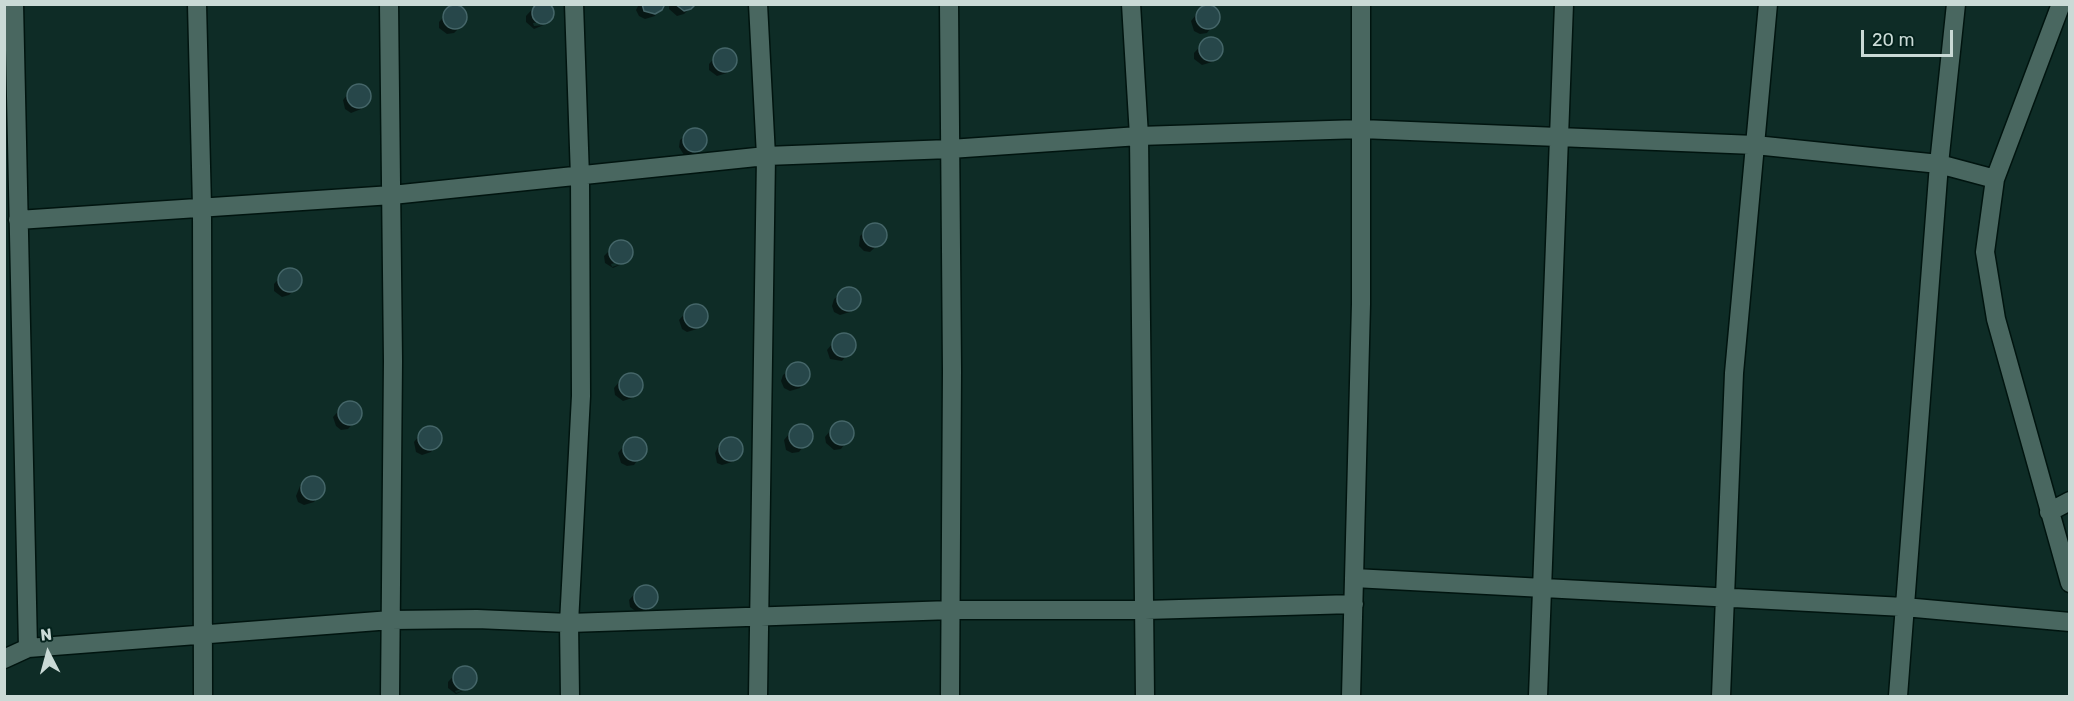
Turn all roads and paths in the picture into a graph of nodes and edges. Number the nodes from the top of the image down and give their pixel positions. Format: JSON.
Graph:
{"nodes":[{"id":1,"x":14,"y":4,"type":"edge"},
{"id":2,"x":197,"y":4,"type":"edge"},
{"id":3,"x":389,"y":4,"type":"edge"},
{"id":4,"x":574,"y":4,"type":"edge"},
{"id":5,"x":758,"y":4,"type":"edge"},
{"id":6,"x":949,"y":4,"type":"edge"},
{"id":7,"x":1131,"y":4,"type":"edge"},
{"id":8,"x":1361,"y":4,"type":"edge"},
{"id":9,"x":1564,"y":4,"type":"edge"},
{"id":10,"x":1767,"y":4,"type":"edge"},
{"id":11,"x":1956,"y":4,"type":"edge"},
{"id":12,"x":2061,"y":4,"type":"edge"},
{"id":13,"x":9,"y":76,"type":"edge"},
{"id":14,"x":1361,"y":129,"type":"junction"},
{"id":15,"x":1138,"y":136,"type":"junction"},
{"id":16,"x":1558,"y":138,"type":"junction"},
{"id":17,"x":1755,"y":145,"type":"junction"},
{"id":18,"x":950,"y":149,"type":"junction"},
{"id":19,"x":766,"y":156,"type":"junction"},
{"id":20,"x":1939,"y":164,"type":"junction"},
{"id":21,"x":580,"y":177,"type":"junction"},
{"id":22,"x":1995,"y":179,"type":"junction"},
{"id":23,"x":392,"y":195,"type":"junction"},
{"id":24,"x":202,"y":207,"type":"junction"},
{"id":25,"x":18,"y":220,"type":"junction"},
{"id":26,"x":12,"y":259,"type":"edge"},
{"id":27,"x":2070,"y":501,"type":"edge"},
{"id":28,"x":2049,"y":512,"type":"junction"},
{"id":29,"x":1354,"y":578,"type":"junction"},
{"id":30,"x":2070,"y":584,"type":"edge"},
{"id":31,"x":1540,"y":588,"type":"junction"},
{"id":32,"x":1725,"y":599,"type":"junction"},
{"id":33,"x":1354,"y":604,"type":"junction"},
{"id":34,"x":1904,"y":607,"type":"junction"},
{"id":35,"x":952,"y":610,"type":"junction"},
{"id":36,"x":1145,"y":610,"type":"junction"},
{"id":37,"x":758,"y":616,"type":"junction"},
{"id":38,"x":391,"y":620,"type":"junction"},
{"id":39,"x":2070,"y":622,"type":"edge"},
{"id":40,"x":569,"y":623,"type":"junction"},
{"id":41,"x":203,"y":635,"type":"junction"},
{"id":42,"x":28,"y":648,"type":"junction"},
{"id":43,"x":4,"y":659,"type":"edge"},
{"id":44,"x":203,"y":696,"type":"edge"},
{"id":45,"x":390,"y":696,"type":"edge"},
{"id":46,"x":570,"y":696,"type":"edge"},
{"id":47,"x":758,"y":696,"type":"edge"},
{"id":48,"x":950,"y":696,"type":"edge"},
{"id":49,"x":1145,"y":696,"type":"edge"},
{"id":50,"x":1352,"y":696,"type":"edge"},
{"id":51,"x":1538,"y":696,"type":"edge"},
{"id":52,"x":1721,"y":696,"type":"edge"},
{"id":53,"x":1898,"y":696,"type":"edge"}],
"edges":[{"from":1,"to":13,"type":"street"},
{"from":2,"to":24,"type":"street"},
{"from":3,"to":23,"type":"street"},
{"from":4,"to":21,"type":"street"},
{"from":5,"to":19,"type":"street"},
{"from":6,"to":18,"type":"street"},
{"from":7,"to":15,"type":"street"},
{"from":8,"to":14,"type":"street"},
{"from":9,"to":16,"type":"street"},
{"from":10,"to":17,"type":"street"},
{"from":11,"to":20,"type":"street"},
{"from":12,"to":22,"type":"street"},
{"from":13,"to":25,"type":"street"},
{"from":14,"to":15,"type":"street"},
{"from":14,"to":16,"type":"street"},
{"from":14,"to":29,"type":"street"},
{"from":15,"to":18,"type":"street"},
{"from":15,"to":36,"type":"street"},
{"from":16,"to":17,"type":"street"},
{"from":16,"to":31,"type":"street"},
{"from":17,"to":20,"type":"street"},
{"from":17,"to":32,"type":"street"},
{"from":18,"to":19,"type":"street"},
{"from":18,"to":35,"type":"street"},
{"from":19,"to":21,"type":"street"},
{"from":19,"to":37,"type":"street"},
{"from":20,"to":22,"type":"street"},
{"from":20,"to":34,"type":"street"},
{"from":21,"to":23,"type":"street"},
{"from":21,"to":40,"type":"street"},
{"from":22,"to":28,"type":"street"},
{"from":23,"to":24,"type":"street"},
{"from":23,"to":38,"type":"street"},
{"from":24,"to":25,"type":"street"},
{"from":24,"to":41,"type":"street"},
{"from":25,"to":26,"type":"street"},
{"from":26,"to":42,"type":"street"},
{"from":27,"to":28,"type":"street"},
{"from":28,"to":30,"type":"street"},
{"from":29,"to":31,"type":"street"},
{"from":29,"to":33,"type":"street"},
{"from":31,"to":32,"type":"street"},
{"from":31,"to":51,"type":"street"},
{"from":32,"to":34,"type":"street"},
{"from":32,"to":52,"type":"street"},
{"from":33,"to":36,"type":"street"},
{"from":33,"to":50,"type":"street"},
{"from":34,"to":39,"type":"street"},
{"from":34,"to":53,"type":"street"},
{"from":35,"to":36,"type":"street"},
{"from":35,"to":37,"type":"street"},
{"from":35,"to":48,"type":"street"},
{"from":36,"to":49,"type":"street"},
{"from":37,"to":40,"type":"street"},
{"from":37,"to":47,"type":"street"},
{"from":38,"to":40,"type":"street"},
{"from":38,"to":41,"type":"street"},
{"from":38,"to":45,"type":"street"},
{"from":40,"to":46,"type":"street"},
{"from":41,"to":42,"type":"street"},
{"from":41,"to":44,"type":"street"},
{"from":42,"to":43,"type":"street"}]}
